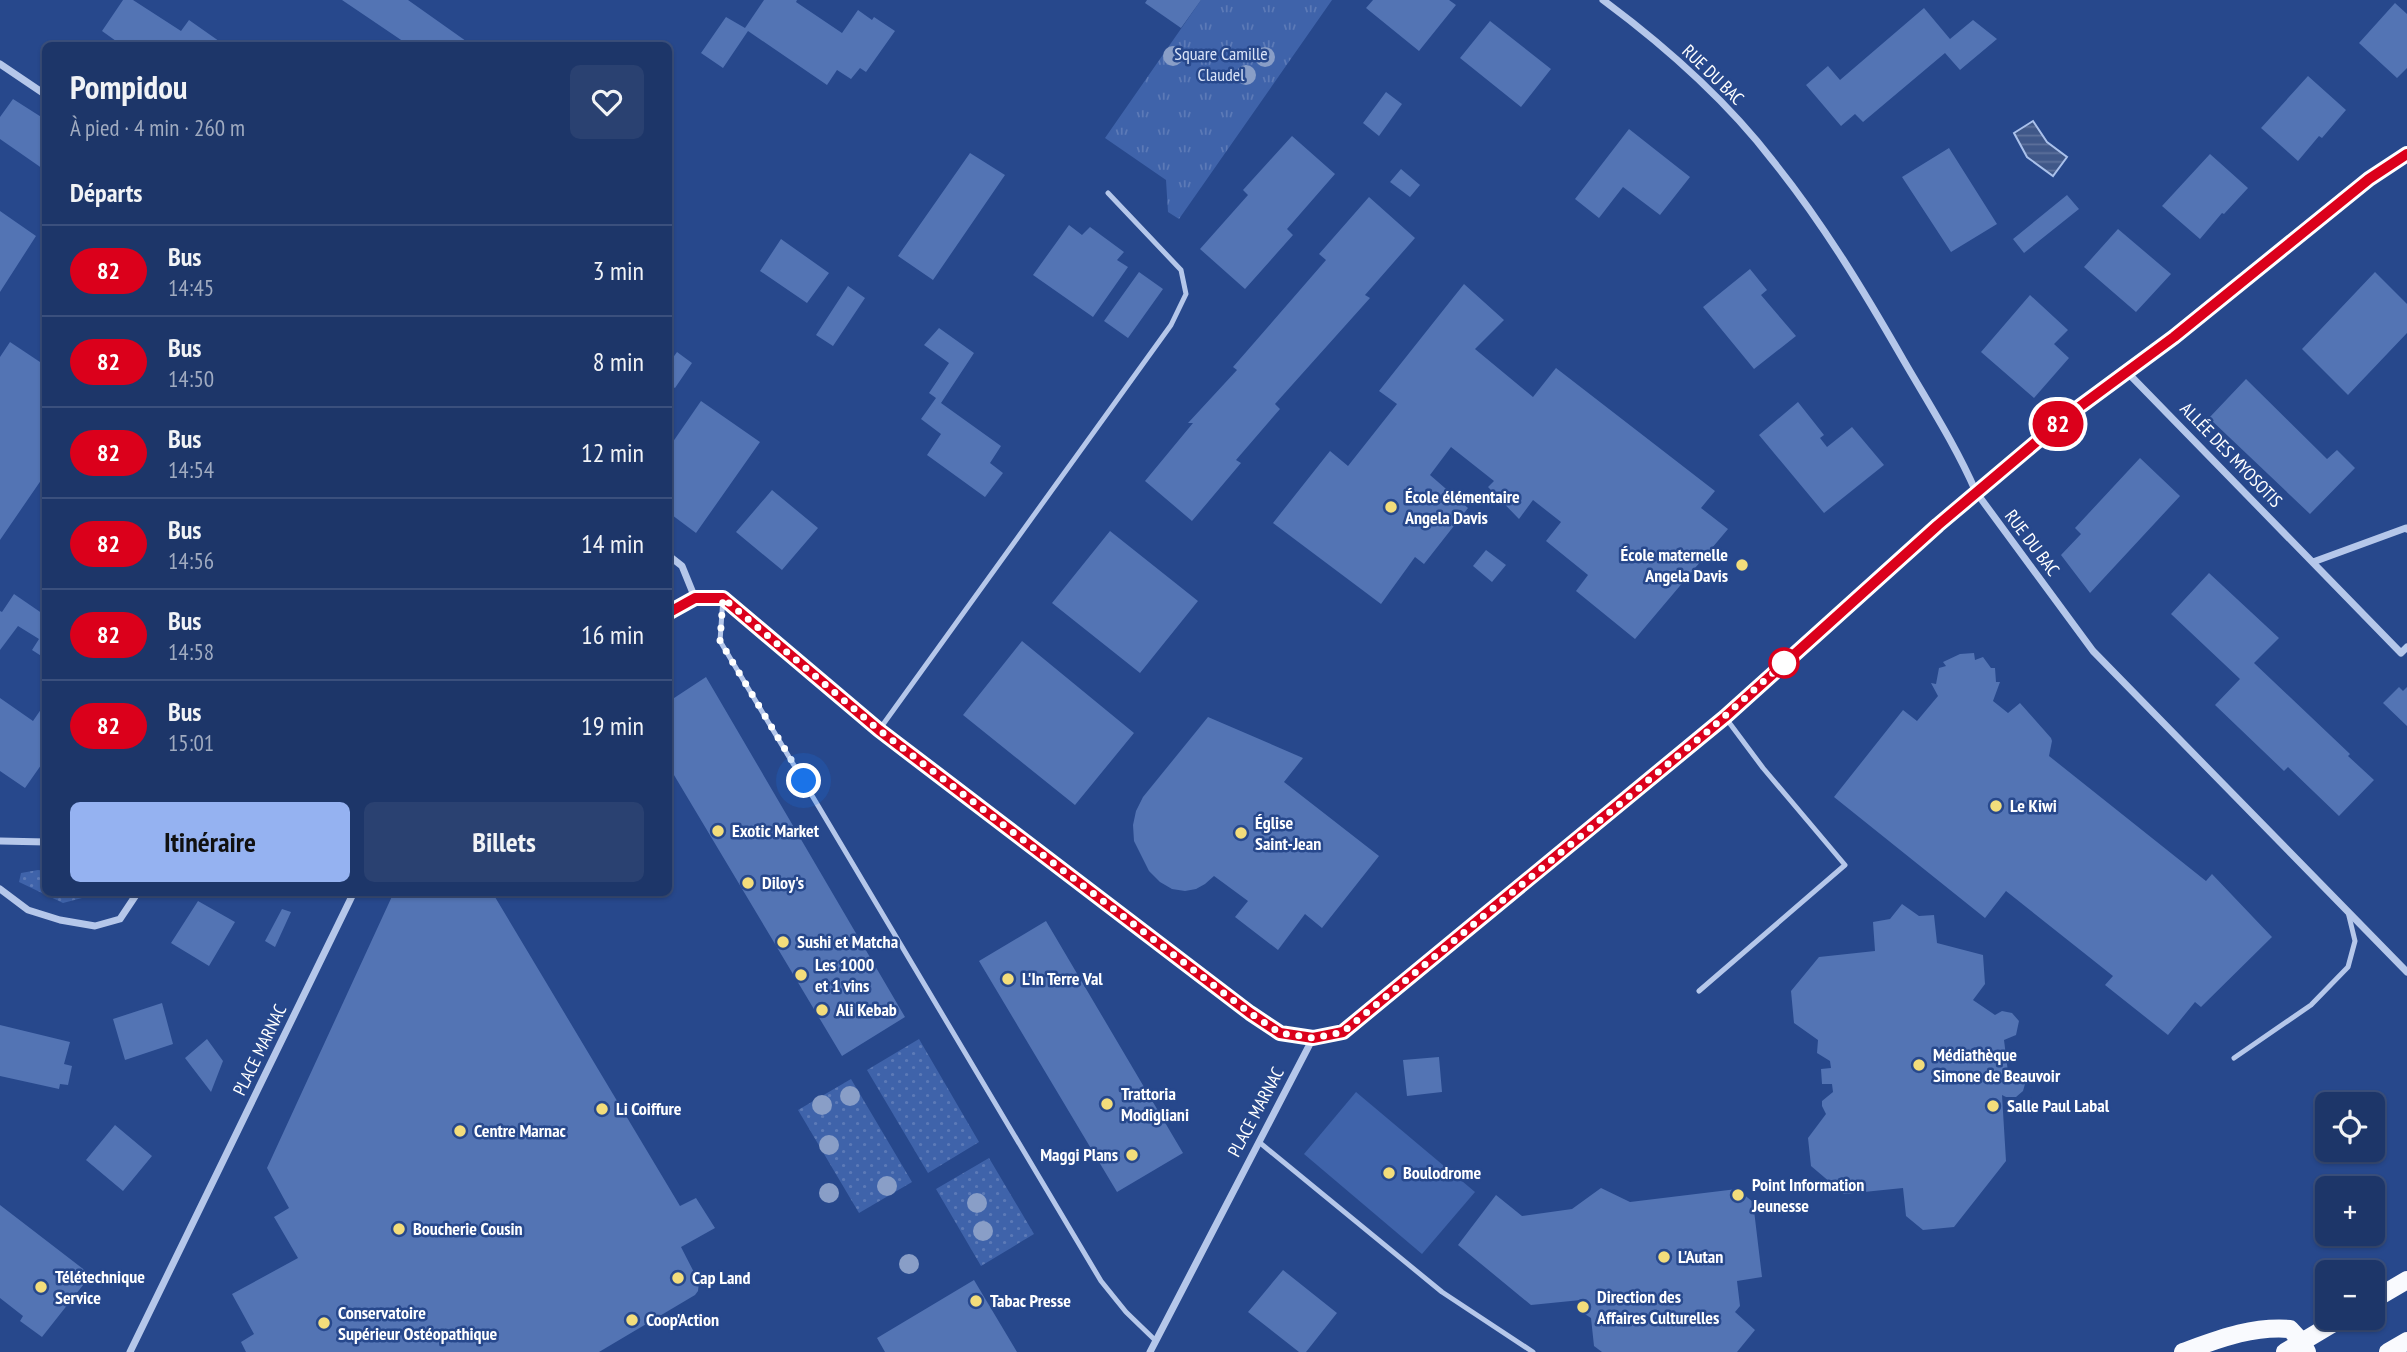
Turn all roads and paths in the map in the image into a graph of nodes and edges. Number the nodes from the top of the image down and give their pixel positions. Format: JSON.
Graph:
{"nodes":[{"id":1,"x":1603,"y":0,"type":"edge"},
{"id":2,"x":0,"y":64,"type":"edge"},
{"id":3,"x":42,"y":92,"type":"edge"},
{"id":4,"x":2407,"y":154,"type":"edge"},
{"id":5,"x":1108,"y":193,"type":"dead end"},
{"id":6,"x":2126,"y":371,"type":"junction"},
{"id":7,"x":1976,"y":492,"type":"junction"},
{"id":8,"x":2407,"y":529,"type":"edge"},
{"id":9,"x":672,"y":558,"type":"edge"},
{"id":10,"x":2313,"y":562,"type":"junction"},
{"id":11,"x":695,"y":598,"type":"junction"},
{"id":12,"x":723,"y":598,"type":"junction"},
{"id":13,"x":672,"y":610,"type":"edge"},
{"id":14,"x":2407,"y":647,"type":"edge"},
{"id":15,"x":1725,"y":717,"type":"junction"},
{"id":16,"x":879,"y":730,"type":"junction"},
{"id":17,"x":0,"y":841,"type":"edge"},
{"id":18,"x":42,"y":842,"type":"edge"},
{"id":19,"x":0,"y":889,"type":"edge"},
{"id":20,"x":135,"y":896,"type":"edge"},
{"id":21,"x":352,"y":896,"type":"edge"},
{"id":22,"x":2348,"y":912,"type":"junction"},
{"id":23,"x":2407,"y":972,"type":"edge"},
{"id":24,"x":1699,"y":990,"type":"dead end"},
{"id":25,"x":1313,"y":1038,"type":"junction"},
{"id":26,"x":2234,"y":1059,"type":"dead end"},
{"id":27,"x":1259,"y":1142,"type":"junction"},
{"id":28,"x":2407,"y":1280,"type":"edge"},
{"id":29,"x":2385,"y":1293,"type":"edge"},
{"id":30,"x":2327,"y":1330,"type":"edge"},
{"id":31,"x":1156,"y":1341,"type":"junction"},
{"id":32,"x":2407,"y":1341,"type":"edge"},
{"id":33,"x":2305,"y":1347,"type":"edge"},
{"id":34,"x":130,"y":1352,"type":"edge"},
{"id":35,"x":1150,"y":1352,"type":"edge"},
{"id":36,"x":1533,"y":1352,"type":"edge"},
{"id":37,"x":2183,"y":1352,"type":"edge"},
{"id":38,"x":2284,"y":1352,"type":"edge"},
{"id":39,"x":2388,"y":1352,"type":"edge"}],
"edges":[{"from":1,"to":7,"type":"street","name":"RUE DU BAC"},
{"from":2,"to":3,"type":"street"},
{"from":4,"to":6,"type":"street"},
{"from":5,"to":16,"type":"lane"},
{"from":6,"to":7,"type":"street"},
{"from":6,"to":10,"type":"street","name":"ALLÉE DES MYOSOTIS"},
{"from":7,"to":15,"type":"street"},
{"from":7,"to":22,"type":"street","name":"RUE DU BAC"},
{"from":8,"to":10,"type":"street"},
{"from":9,"to":11,"type":"street"},
{"from":10,"to":14,"type":"street","name":"ALLÉE DES MYOSOTIS"},
{"from":11,"to":12,"type":"street"},
{"from":11,"to":13,"type":"street"},
{"from":12,"to":16,"type":"street"},
{"from":12,"to":31,"type":"lane"},
{"from":15,"to":24,"type":"lane"},
{"from":15,"to":25,"type":"street"},
{"from":16,"to":25,"type":"street"},
{"from":17,"to":18,"type":"street"},
{"from":19,"to":20,"type":"street"},
{"from":21,"to":34,"type":"street","name":"PLACE MARNAC"},
{"from":22,"to":23,"type":"street","name":"RUE DU BAC"},
{"from":22,"to":26,"type":"lane"},
{"from":25,"to":27,"type":"street","name":"PLACE MARNAC"},
{"from":27,"to":31,"type":"street","name":"PLACE MARNAC"},
{"from":27,"to":36,"type":"lane"},
{"from":28,"to":29,"type":"main road"},
{"from":30,"to":33,"type":"main road"},
{"from":31,"to":35,"type":"street","name":"PLACE MARNAC"},
{"from":32,"to":39,"type":"main road"},
{"from":33,"to":37,"type":"main road"},
{"from":33,"to":38,"type":"main road"}]}
